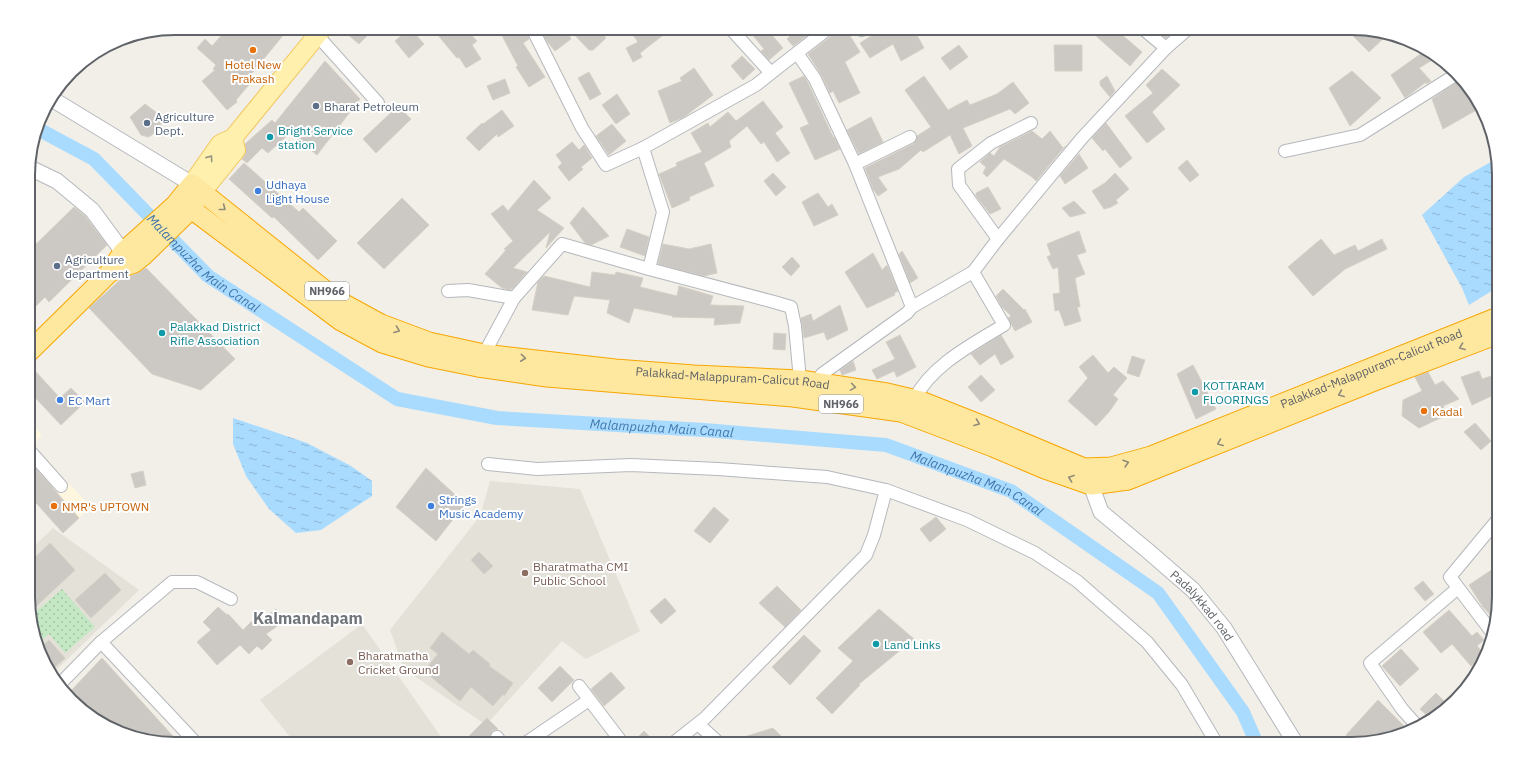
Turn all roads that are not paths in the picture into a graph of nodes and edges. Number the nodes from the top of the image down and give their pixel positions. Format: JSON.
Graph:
{"nodes":[{"id":1,"x":318,"y":35,"type":"edge"},
{"id":2,"x":322,"y":35,"type":"edge"},
{"id":3,"x":536,"y":35,"type":"edge"},
{"id":4,"x":736,"y":35,"type":"edge"},
{"id":5,"x":820,"y":35,"type":"edge"},
{"id":6,"x":1150,"y":35,"type":"edge"},
{"id":7,"x":1181,"y":35,"type":"edge"},
{"id":8,"x":1166,"y":48,"type":"junction"},
{"id":9,"x":796,"y":53,"type":"junction"},
{"id":10,"x":771,"y":73,"type":"junction"},
{"id":11,"x":1452,"y":77,"type":"edge"},
{"id":12,"x":56,"y":102,"type":"edge"},
{"id":13,"x":378,"y":103,"type":"dead end"},
{"id":14,"x":1031,"y":123,"type":"dead end"},
{"id":15,"x":910,"y":137,"type":"dead end"},
{"id":16,"x":643,"y":148,"type":"junction"},
{"id":17,"x":1285,"y":151,"type":"dead end"},
{"id":18,"x":855,"y":164,"type":"junction"},
{"id":19,"x":35,"y":170,"type":"edge"},
{"id":20,"x":188,"y":200,"type":"junction"},
{"id":21,"x":998,"y":240,"type":"junction"},
{"id":22,"x":132,"y":251,"type":"junction"},
{"id":23,"x":649,"y":269,"type":"junction"},
{"id":24,"x":973,"y":272,"type":"junction"},
{"id":25,"x":448,"y":292,"type":"dead end"},
{"id":26,"x":514,"y":298,"type":"junction"},
{"id":27,"x":912,"y":306,"type":"junction"},
{"id":28,"x":1492,"y":319,"type":"edge"},
{"id":29,"x":365,"y":324,"type":"junction"},
{"id":30,"x":1492,"y":336,"type":"edge"},
{"id":31,"x":35,"y":346,"type":"edge"},
{"id":32,"x":484,"y":354,"type":"junction"},
{"id":33,"x":809,"y":381,"type":"junction"},
{"id":34,"x":914,"y":400,"type":"junction"},
{"id":35,"x":35,"y":457,"type":"edge"},
{"id":36,"x":488,"y":464,"type":"dead end"},
{"id":37,"x":1091,"y":476,"type":"junction"},
{"id":38,"x":61,"y":486,"type":"dead end"},
{"id":39,"x":886,"y":490,"type":"junction"},
{"id":40,"x":1492,"y":526,"type":"edge"},
{"id":41,"x":1458,"y":588,"type":"junction"},
{"id":42,"x":230,"y":598,"type":"dead end"},
{"id":43,"x":1488,"y":627,"type":"edge"},
{"id":44,"x":101,"y":642,"type":"junction"},
{"id":45,"x":63,"y":681,"type":"edge"},
{"id":46,"x":579,"y":686,"type":"dead end"},
{"id":47,"x":589,"y":700,"type":"junction"},
{"id":48,"x":1414,"y":723,"type":"edge"},
{"id":49,"x":698,"y":724,"type":"junction"},
{"id":50,"x":190,"y":737,"type":"edge"},
{"id":51,"x":534,"y":737,"type":"edge"},
{"id":52,"x":618,"y":737,"type":"edge"},
{"id":53,"x":681,"y":737,"type":"edge"},
{"id":54,"x":712,"y":737,"type":"edge"},
{"id":55,"x":1213,"y":737,"type":"edge"},
{"id":56,"x":1292,"y":737,"type":"edge"}],
"edges":[{"from":1,"to":20,"type":"main road"},
{"from":2,"to":13,"type":"street"},
{"from":3,"to":16,"type":"street"},
{"from":4,"to":10,"type":"street"},
{"from":5,"to":9,"type":"street"},
{"from":6,"to":8,"type":"street"},
{"from":7,"to":8,"type":"street"},
{"from":8,"to":21,"type":"street"},
{"from":9,"to":10,"type":"street"},
{"from":9,"to":18,"type":"street"},
{"from":10,"to":16,"type":"street"},
{"from":11,"to":17,"type":"street"},
{"from":12,"to":20,"type":"street"},
{"from":14,"to":21,"type":"street"},
{"from":15,"to":18,"type":"street"},
{"from":16,"to":23,"type":"street"},
{"from":18,"to":27,"type":"street"},
{"from":19,"to":22,"type":"street"},
{"from":20,"to":22,"type":"highway"},
{"from":20,"to":29,"type":"highway","name":"Palakkad-Malappuram-Calicut Road","number":"NH966"},
{"from":21,"to":24,"type":"street"},
{"from":22,"to":31,"type":"highway"},
{"from":23,"to":26,"type":"street"},
{"from":23,"to":33,"type":"street"},
{"from":24,"to":27,"type":"street"},
{"from":24,"to":34,"type":"street"},
{"from":25,"to":26,"type":"street"},
{"from":26,"to":32,"type":"street"},
{"from":27,"to":33,"type":"street"},
{"from":37,"to":28,"type":"highway","name":"Palakkad-Malappuram-Calicut Road","number":"NH966","one_way":true},
{"from":29,"to":32,"type":"highway","name":"Palakkad-Malappuram-Calicut Road","number":"NH966","one_way":true},
{"from":37,"to":29,"type":"highway","name":"Palakkad-Malappuram-Calicut Road","number":"NH966","one_way":true},
{"from":30,"to":37,"type":"highway","name":"Palakkad-Malappuram-Calicut Road","number":"NH966","one_way":true},
{"from":32,"to":33,"type":"highway","name":"Palakkad-Malappuram-Calicut Road","number":"NH966","one_way":true},
{"from":33,"to":34,"type":"highway","name":"Palakkad-Malappuram-Calicut Road","number":"NH966","one_way":true},
{"from":34,"to":37,"type":"highway","name":"Palakkad-Malappuram-Calicut Road","number":"NH966","one_way":true},
{"from":35,"to":38,"type":"street"},
{"from":36,"to":39,"type":"street"},
{"from":37,"to":56,"type":"street","name":"Padalykkad road"},
{"from":39,"to":49,"type":"street"},
{"from":39,"to":55,"type":"street"},
{"from":40,"to":41,"type":"street"},
{"from":41,"to":43,"type":"street"},
{"from":41,"to":48,"type":"street"},
{"from":42,"to":44,"type":"street"},
{"from":44,"to":45,"type":"street"},
{"from":44,"to":50,"type":"street"},
{"from":46,"to":47,"type":"street"},
{"from":47,"to":51,"type":"street"},
{"from":47,"to":52,"type":"street"},
{"from":49,"to":53,"type":"street"},
{"from":49,"to":54,"type":"street"}]}
